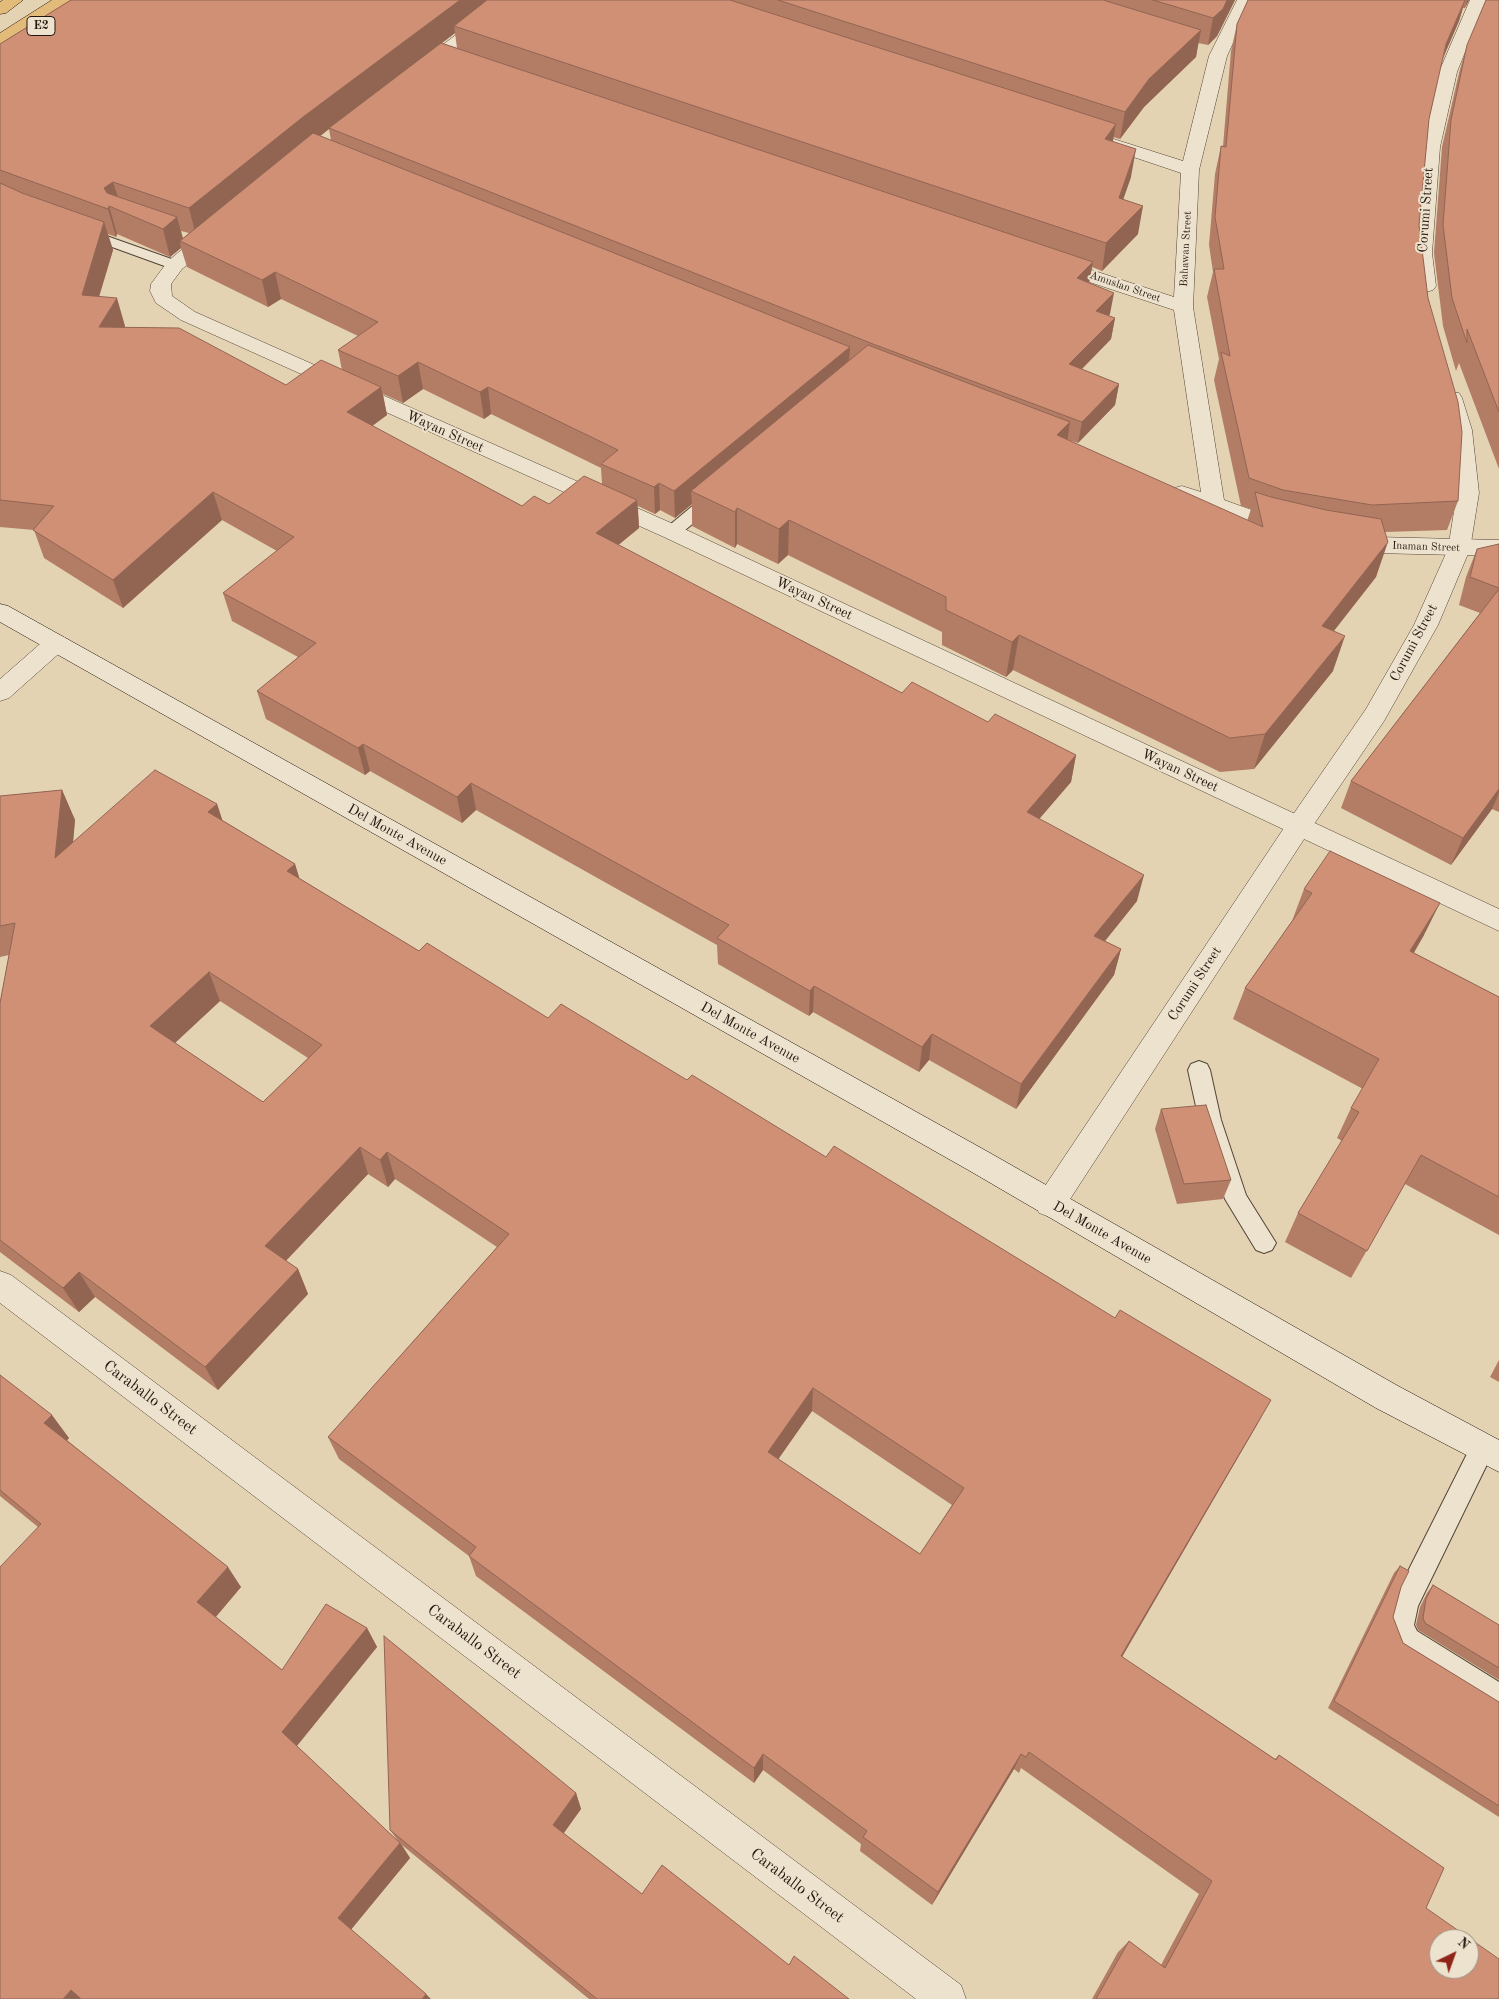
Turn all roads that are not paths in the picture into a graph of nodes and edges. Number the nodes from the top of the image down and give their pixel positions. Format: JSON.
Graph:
{"nodes":[{"id":1,"x":15,"y":0,"type":"edge"},
{"id":2,"x":40,"y":0,"type":"edge"},
{"id":3,"x":64,"y":0,"type":"edge"},
{"id":4,"x":82,"y":0,"type":"edge"},
{"id":5,"x":513,"y":0,"type":"edge"},
{"id":6,"x":1245,"y":0,"type":"edge"},
{"id":7,"x":1473,"y":9,"type":"edge"},
{"id":8,"x":0,"y":10,"type":"edge"},
{"id":9,"x":0,"y":26,"type":"edge"},
{"id":10,"x":0,"y":40,"type":"edge"},
{"id":11,"x":1199,"y":50,"type":"dead end"},
{"id":12,"x":0,"y":51,"type":"edge"},
{"id":13,"x":441,"y":55,"type":"junction"},
{"id":14,"x":1218,"y":56,"type":"junction"},
{"id":15,"x":460,"y":62,"type":"edge"},
{"id":16,"x":410,"y":79,"type":"edge"},
{"id":17,"x":1086,"y":136,"type":"edge"},
{"id":18,"x":1190,"y":170,"type":"junction"},
{"id":19,"x":230,"y":220,"type":"edge"},
{"id":20,"x":72,"y":228,"type":"edge"},
{"id":21,"x":1033,"y":256,"type":"edge"},
{"id":22,"x":175,"y":265,"type":"junction"},
{"id":23,"x":1183,"y":307,"type":"junction"},
{"id":24,"x":1428,"y":307,"type":"edge"},
{"id":25,"x":1445,"y":373,"type":"edge"},
{"id":26,"x":1168,"y":488,"type":"edge"},
{"id":27,"x":724,"y":489,"type":"edge"},
{"id":28,"x":1214,"y":506,"type":"junction"},
{"id":29,"x":672,"y":532,"type":"junction"},
{"id":30,"x":1306,"y":534,"type":"edge"},
{"id":31,"x":1332,"y":539,"type":"edge"},
{"id":32,"x":1499,"y":548,"type":"edge"},
{"id":33,"x":1459,"y":549,"type":"junction"},
{"id":34,"x":0,"y":612,"type":"edge"},
{"id":35,"x":56,"y":644,"type":"junction"},
{"id":36,"x":0,"y":692,"type":"edge"},
{"id":37,"x":1299,"y":826,"type":"junction"},
{"id":38,"x":1499,"y":920,"type":"edge"},
{"id":39,"x":1198,"y":1070,"type":"dead end"},
{"id":40,"x":1050,"y":1204,"type":"junction"},
{"id":41,"x":1264,"y":1243,"type":"dead end"},
{"id":42,"x":0,"y":1285,"type":"edge"},
{"id":43,"x":1491,"y":1452,"type":"edge"},
{"id":44,"x":1499,"y":1697,"type":"edge"},
{"id":45,"x":947,"y":1999,"type":"edge"}],
"edges":[{"from":1,"to":8,"type":"highway"},
{"from":2,"to":9,"type":"highway","number":"E2"},
{"from":3,"to":10,"type":"highway","number":"E2"},
{"from":4,"to":12,"type":"highway","number":"E2"},
{"from":5,"to":13,"type":"street"},
{"from":6,"to":14,"type":"street","name":"Bahawan Street"},
{"from":7,"to":24,"type":"street","name":"Corumi Street"},
{"from":11,"to":14,"type":"street"},
{"from":13,"to":15,"type":"street"},
{"from":13,"to":16,"type":"street"},
{"from":14,"to":18,"type":"street","name":"Bahawan Street"},
{"from":17,"to":18,"type":"street"},
{"from":18,"to":23,"type":"street","name":"Bahawan Street"},
{"from":19,"to":22,"type":"street"},
{"from":20,"to":22,"type":"lane"},
{"from":21,"to":23,"type":"street","name":"Amuslan Street"},
{"from":22,"to":29,"type":"street","name":"Wayan Street"},
{"from":23,"to":28,"type":"street","name":"Bahawan Street"},
{"from":25,"to":33,"type":"street","name":"Corumi Street"},
{"from":26,"to":28,"type":"street"},
{"from":27,"to":29,"type":"lane"},
{"from":28,"to":30,"type":"street"},
{"from":29,"to":37,"type":"street","name":"Wayan Street"},
{"from":31,"to":33,"type":"street","name":"Inaman Street"},
{"from":32,"to":33,"type":"street","name":"Inaman Street"},
{"from":33,"to":37,"type":"street","name":"Corumi Street"},
{"from":34,"to":35,"type":"street","name":"Del Monte Avenue"},
{"from":35,"to":36,"type":"street"},
{"from":35,"to":40,"type":"street","name":"Del Monte Avenue"},
{"from":37,"to":38,"type":"street","name":"Wayan Street"},
{"from":37,"to":40,"type":"street","name":"Corumi Street"},
{"from":39,"to":41,"type":"lane"},
{"from":40,"to":43,"type":"street","name":"Del Monte Avenue"},
{"from":42,"to":45,"type":"street","name":"Caraballo Street"},
{"from":43,"to":44,"type":"lane"}]}
